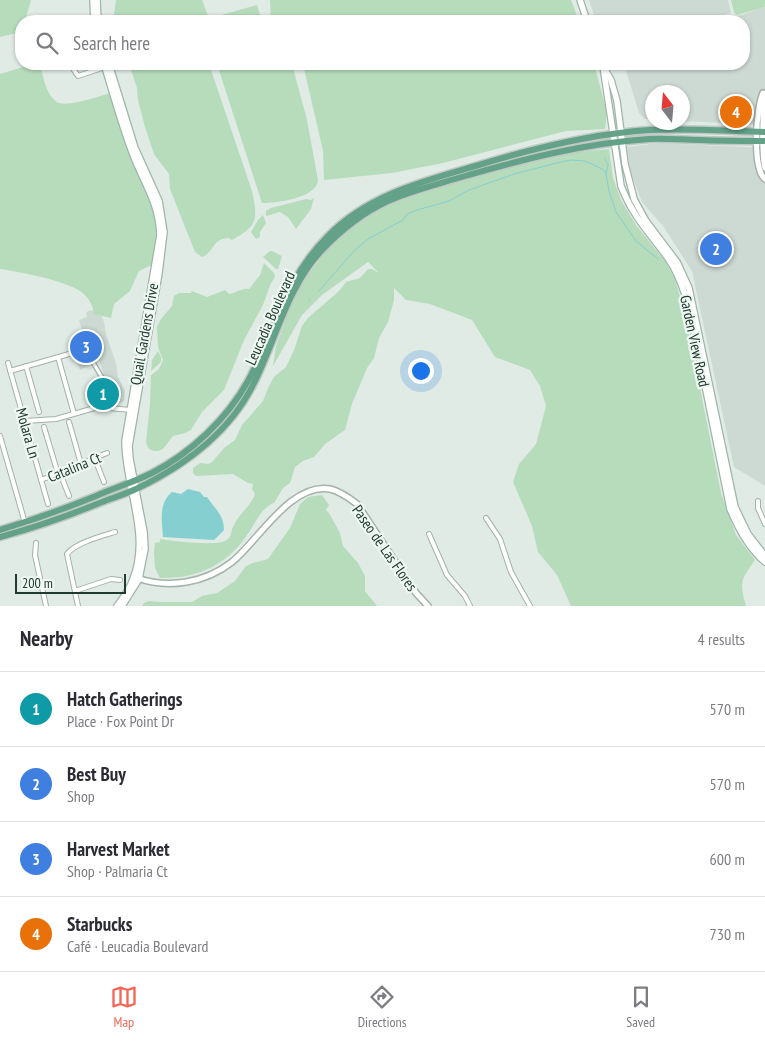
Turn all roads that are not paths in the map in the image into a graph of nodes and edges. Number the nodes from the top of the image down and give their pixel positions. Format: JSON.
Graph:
{"nodes":[{"id":1,"x":93,"y":0,"type":"edge"},
{"id":2,"x":97,"y":0,"type":"edge"},
{"id":3,"x":580,"y":0,"type":"edge"},
{"id":4,"x":94,"y":15,"type":"edge"},
{"id":5,"x":98,"y":15,"type":"edge"},
{"id":6,"x":585,"y":15,"type":"edge"},
{"id":7,"x":74,"y":70,"type":"edge"},
{"id":8,"x":94,"y":70,"type":"edge"},
{"id":9,"x":108,"y":70,"type":"edge"},
{"id":10,"x":603,"y":70,"type":"edge"},
{"id":11,"x":605,"y":70,"type":"edge"},
{"id":12,"x":762,"y":132,"type":"edge"},
{"id":13,"x":622,"y":133,"type":"junction"},
{"id":14,"x":612,"y":134,"type":"junction"},
{"id":15,"x":762,"y":141,"type":"edge"},
{"id":16,"x":623,"y":142,"type":"junction"},
{"id":17,"x":614,"y":144,"type":"junction"},
{"id":18,"x":765,"y":168,"type":"edge"},
{"id":19,"x":765,"y":178,"type":"edge"},
{"id":20,"x":69,"y":354,"type":"dead end"},
{"id":21,"x":58,"y":357,"type":"junction"},
{"id":22,"x":91,"y":359,"type":"dead end"},
{"id":23,"x":8,"y":363,"type":"dead end"},
{"id":24,"x":26,"y":366,"type":"junction"},
{"id":25,"x":10,"y":371,"type":"junction"},
{"id":26,"x":106,"y":381,"type":"dead end"},
{"id":27,"x":133,"y":410,"type":"junction"},
{"id":28,"x":39,"y":412,"type":"dead end"},
{"id":29,"x":74,"y":414,"type":"junction"},
{"id":30,"x":25,"y":421,"type":"junction"},
{"id":31,"x":69,"y":422,"type":"dead end"},
{"id":32,"x":44,"y":427,"type":"dead end"},
{"id":33,"x":0,"y":436,"type":"edge"},
{"id":34,"x":108,"y":453,"type":"dead end"},
{"id":35,"x":94,"y":459,"type":"junction"},
{"id":36,"x":81,"y":464,"type":"junction"},
{"id":37,"x":59,"y":473,"type":"junction"},
{"id":38,"x":41,"y":480,"type":"junction"},
{"id":39,"x":132,"y":481,"type":"junction"},
{"id":40,"x":104,"y":482,"type":"dead end"},
{"id":41,"x":134,"y":490,"type":"junction"},
{"id":42,"x":69,"y":496,"type":"dead end"},
{"id":43,"x":758,"y":501,"type":"dead end"},
{"id":44,"x":48,"y":504,"type":"dead end"},
{"id":45,"x":486,"y":518,"type":"dead end"},
{"id":46,"x":765,"y":524,"type":"edge"},
{"id":47,"x":26,"y":526,"type":"junction"},
{"id":48,"x":0,"y":530,"type":"edge"},
{"id":49,"x":115,"y":532,"type":"dead end"},
{"id":50,"x":429,"y":534,"type":"dead end"},
{"id":51,"x":0,"y":537,"type":"edge"},
{"id":52,"x":36,"y":543,"type":"dead end"},
{"id":53,"x":765,"y":556,"type":"edge"},
{"id":54,"x":765,"y":562,"type":"edge"},
{"id":55,"x":137,"y":578,"type":"junction"},
{"id":56,"x":120,"y":580,"type":"dead end"},
{"id":57,"x":75,"y":591,"type":"junction"},
{"id":58,"x":46,"y":606,"type":"edge"},
{"id":59,"x":78,"y":606,"type":"edge"},
{"id":60,"x":117,"y":606,"type":"edge"},
{"id":61,"x":122,"y":606,"type":"edge"},
{"id":62,"x":428,"y":606,"type":"edge"},
{"id":63,"x":470,"y":606,"type":"edge"},
{"id":64,"x":530,"y":606,"type":"edge"}],
"edges":[{"from":1,"to":4,"type":"main road"},
{"from":2,"to":5,"type":"main road"},
{"from":3,"to":6,"type":"main road"},
{"from":7,"to":8,"type":"street"},
{"from":9,"to":27,"type":"main road","name":"Quail Gardens Drive"},
{"from":10,"to":14,"type":"main road","name":"Garden View Road"},
{"from":11,"to":13,"type":"main road","name":"Garden View Road"},
{"from":12,"to":12,"type":"street"},
{"from":12,"to":13,"type":"main road","name":"Leucadia Boulevard"},
{"from":12,"to":15,"type":"street"},
{"from":13,"to":14,"type":"main road","name":"Leucadia Boulevard"},
{"from":13,"to":16,"type":"main road","name":"Garden View Road"},
{"from":14,"to":17,"type":"main road","name":"Garden View Road"},
{"from":14,"to":39,"type":"main road","name":"Leucadia Boulevard"},
{"from":15,"to":16,"type":"main road","name":"Leucadia Boulevard"},
{"from":15,"to":18,"type":"street"},
{"from":15,"to":19,"type":"street"},
{"from":16,"to":17,"type":"main road","name":"Leucadia Boulevard"},
{"from":16,"to":53,"type":"main road","name":"Garden View Road"},
{"from":17,"to":41,"type":"main road","name":"Leucadia Boulevard"},
{"from":17,"to":54,"type":"main road","name":"Garden View Road"},
{"from":20,"to":21,"type":"street"},
{"from":21,"to":24,"type":"street"},
{"from":21,"to":29,"type":"street"},
{"from":22,"to":26,"type":"street"},
{"from":23,"to":25,"type":"street","name":"Molara Ln"},
{"from":24,"to":25,"type":"street"},
{"from":24,"to":28,"type":"street"},
{"from":25,"to":30,"type":"street","name":"Molara Ln"},
{"from":27,"to":29,"type":"street"},
{"from":27,"to":39,"type":"main road","name":"Quail Gardens Drive"},
{"from":29,"to":30,"type":"street"},
{"from":30,"to":38,"type":"street","name":"Molara Ln"},
{"from":31,"to":36,"type":"street"},
{"from":32,"to":37,"type":"street"},
{"from":33,"to":47,"type":"street"},
{"from":34,"to":35,"type":"street","name":"Catalina Ct"},
{"from":35,"to":36,"type":"street","name":"Catalina Ct"},
{"from":35,"to":40,"type":"street"},
{"from":36,"to":37,"type":"street","name":"Catalina Ct"},
{"from":37,"to":38,"type":"street","name":"Catalina Ct"},
{"from":37,"to":42,"type":"street"},
{"from":38,"to":44,"type":"street","name":"Molara Ln"},
{"from":39,"to":41,"type":"main road","name":"Quail Gardens Drive"},
{"from":39,"to":47,"type":"main road","name":"Leucadia Boulevard"},
{"from":41,"to":47,"type":"main road","name":"Leucadia Boulevard"},
{"from":41,"to":55,"type":"main road","name":"Quail Gardens Drive"},
{"from":43,"to":46,"type":"street"},
{"from":45,"to":64,"type":"street"},
{"from":47,"to":48,"type":"main road","name":"Leucadia Boulevard"},
{"from":47,"to":51,"type":"main road","name":"Leucadia Boulevard"},
{"from":49,"to":57,"type":"street"},
{"from":50,"to":63,"type":"street"},
{"from":52,"to":58,"type":"street"},
{"from":55,"to":60,"type":"main road","name":"Quail Gardens Drive"},
{"from":55,"to":61,"type":"main road","name":"Quail Gardens Drive"},
{"from":55,"to":62,"type":"street","name":"Paseo de Las Flores"},
{"from":56,"to":57,"type":"street"},
{"from":57,"to":59,"type":"street"}]}
